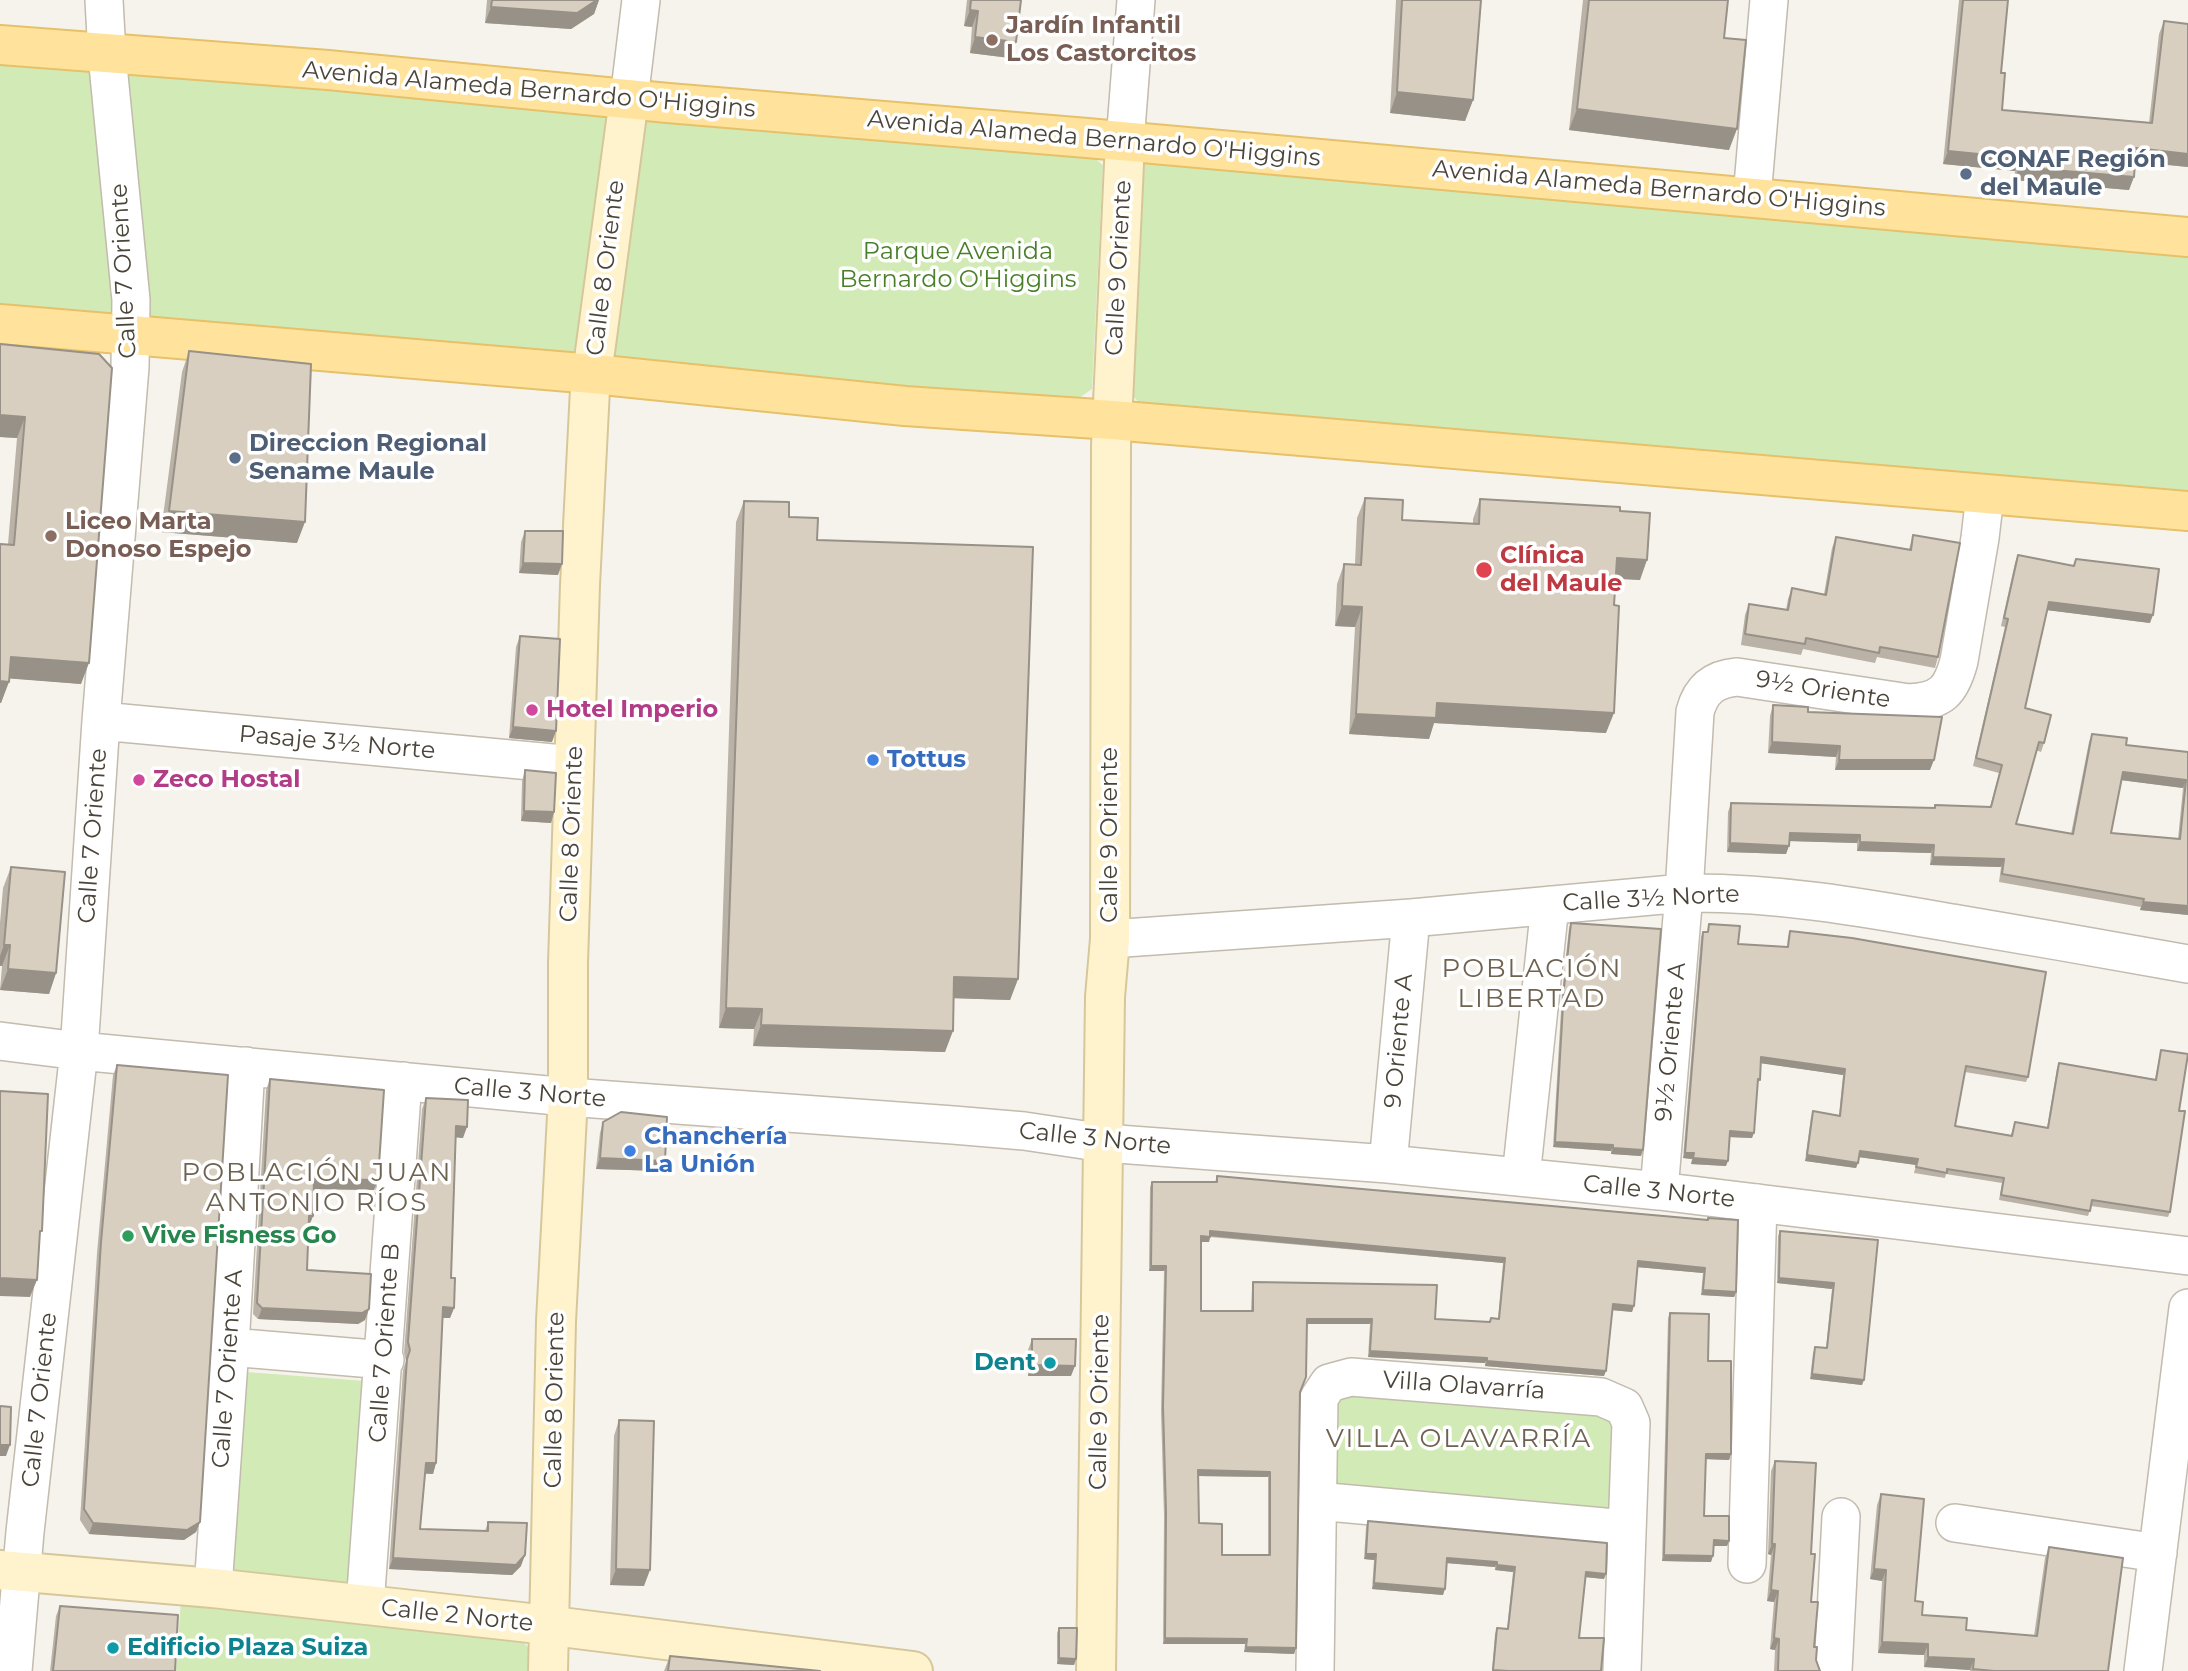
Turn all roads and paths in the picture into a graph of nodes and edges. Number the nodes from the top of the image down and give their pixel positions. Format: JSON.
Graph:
{"nodes":[{"id":1,"x":104,"y":0,"type":"edge"},
{"id":2,"x":641,"y":0,"type":"edge"},
{"id":3,"x":1136,"y":0,"type":"edge"},
{"id":4,"x":1769,"y":0,"type":"edge"},
{"id":5,"x":0,"y":45,"type":"edge"},
{"id":6,"x":107,"y":55,"type":"junction"},
{"id":7,"x":629,"y":99,"type":"junction"},
{"id":8,"x":1125,"y":142,"type":"junction"},
{"id":9,"x":1752,"y":197,"type":"junction"},
{"id":10,"x":2188,"y":237,"type":"edge"},
{"id":11,"x":0,"y":324,"type":"edge"},
{"id":12,"x":131,"y":334,"type":"junction"},
{"id":13,"x":593,"y":374,"type":"junction"},
{"id":14,"x":1112,"y":420,"type":"junction"},
{"id":15,"x":1985,"y":495,"type":"junction"},
{"id":16,"x":2188,"y":511,"type":"edge"},
{"id":17,"x":100,"y":721,"type":"junction"},
{"id":18,"x":574,"y":765,"type":"junction"},
{"id":19,"x":1684,"y":893,"type":"junction"},
{"id":20,"x":1550,"y":905,"type":"junction"},
{"id":21,"x":1411,"y":918,"type":"junction"},
{"id":22,"x":1110,"y":939,"type":"junction"},
{"id":23,"x":2188,"y":964,"type":"edge"},
{"id":24,"x":0,"y":1041,"type":"edge"},
{"id":25,"x":79,"y":1051,"type":"junction"},
{"id":26,"x":246,"y":1066,"type":"junction"},
{"id":27,"x":403,"y":1081,"type":"junction"},
{"id":28,"x":568,"y":1097,"type":"junction"},
{"id":29,"x":1104,"y":1143,"type":"junction"},
{"id":30,"x":1388,"y":1164,"type":"junction"},
{"id":31,"x":1521,"y":1177,"type":"junction"},
{"id":32,"x":1659,"y":1191,"type":"junction"},
{"id":33,"x":1758,"y":1203,"type":"junction"},
{"id":34,"x":2188,"y":1256,"type":"edge"},
{"id":35,"x":2188,"y":1308,"type":"edge"},
{"id":36,"x":230,"y":1347,"type":"junction"},
{"id":37,"x":384,"y":1360,"type":"junction"},
{"id":38,"x":1317,"y":1501,"type":"junction"},
{"id":39,"x":1842,"y":1517,"type":"dead end"},
{"id":40,"x":1955,"y":1523,"type":"dead end"},
{"id":41,"x":1626,"y":1529,"type":"junction"},
{"id":42,"x":2158,"y":1553,"type":"junction"},
{"id":43,"x":1747,"y":1564,"type":"dead end"},
{"id":44,"x":11,"y":1571,"type":"edge"},
{"id":45,"x":213,"y":1588,"type":"junction"},
{"id":46,"x":365,"y":1605,"type":"junction"},
{"id":47,"x":550,"y":1626,"type":"junction"},
{"id":48,"x":1841,"y":1669,"type":"edge"},
{"id":49,"x":13,"y":1671,"type":"edge"},
{"id":50,"x":548,"y":1671,"type":"edge"},
{"id":51,"x":913,"y":1671,"type":"edge"},
{"id":52,"x":1096,"y":1671,"type":"edge"},
{"id":53,"x":1315,"y":1671,"type":"edge"},
{"id":54,"x":1622,"y":1671,"type":"edge"},
{"id":55,"x":2143,"y":1671,"type":"edge"}],
"edges":[{"from":1,"to":6,"type":"street","name":"Calle 7 Oriente"},
{"from":2,"to":7,"type":"street","name":"Calle 8 Oriente"},
{"from":3,"to":8,"type":"street","name":"Calle 9 Oriente"},
{"from":4,"to":9,"type":"street"},
{"from":5,"to":6,"type":"main road","name":"Avenida Alameda Bernardo O'Higgins"},
{"from":6,"to":7,"type":"main road","name":"Avenida Alameda Bernardo O'Higgins"},
{"from":6,"to":12,"type":"street","name":"Calle 7 Oriente"},
{"from":7,"to":8,"type":"main road","name":"Avenida Alameda Bernardo O'Higgins"},
{"from":7,"to":13,"type":"street","name":"Calle 8 Oriente"},
{"from":8,"to":9,"type":"main road","name":"Avenida Alameda Bernardo O'Higgins"},
{"from":8,"to":14,"type":"street","name":"Calle 9 Oriente"},
{"from":9,"to":10,"type":"main road","name":"Avenida Alameda Bernardo O'Higgins"},
{"from":11,"to":12,"type":"main road"},
{"from":12,"to":13,"type":"main road"},
{"from":12,"to":17,"type":"street","name":"Calle 7 Oriente"},
{"from":13,"to":14,"type":"main road"},
{"from":13,"to":18,"type":"street","name":"Calle 8 Oriente"},
{"from":14,"to":15,"type":"main road"},
{"from":14,"to":22,"type":"street","name":"Calle 9 Oriente"},
{"from":15,"to":16,"type":"main road"},
{"from":15,"to":19,"type":"street","name":"9½ Oriente"},
{"from":17,"to":18,"type":"street","name":"Pasaje 3½ Norte"},
{"from":17,"to":25,"type":"street","name":"Calle 7 Oriente"},
{"from":18,"to":28,"type":"street","name":"Calle 8 Oriente"},
{"from":19,"to":20,"type":"street","name":"Calle 3½ Norte"},
{"from":19,"to":23,"type":"street","name":"Calle 3½ Norte"},
{"from":19,"to":32,"type":"street","name":"9½ Oriente A"},
{"from":20,"to":21,"type":"street","name":"Calle 3½ Norte"},
{"from":20,"to":31,"type":"street"},
{"from":21,"to":22,"type":"street","name":"Calle 3½ Norte"},
{"from":21,"to":30,"type":"street","name":"9 Oriente A"},
{"from":22,"to":29,"type":"street","name":"Calle 9 Oriente"},
{"from":24,"to":25,"type":"street","name":"Calle 3 Norte"},
{"from":25,"to":26,"type":"street","name":"Calle 3 Norte"},
{"from":25,"to":44,"type":"street","name":"Calle 7 Oriente"},
{"from":26,"to":27,"type":"street","name":"Calle 3 Norte"},
{"from":26,"to":36,"type":"street","name":"Calle 7 Oriente A"},
{"from":27,"to":28,"type":"street","name":"Calle 3 Norte"},
{"from":27,"to":37,"type":"street","name":"Calle 7 Oriente B"},
{"from":28,"to":29,"type":"street","name":"Calle 3 Norte"},
{"from":28,"to":47,"type":"street","name":"Calle 8 Oriente"},
{"from":29,"to":30,"type":"street","name":"Calle 3 Norte"},
{"from":29,"to":52,"type":"street","name":"Calle 9 Oriente"},
{"from":30,"to":31,"type":"street","name":"Calle 3 Norte"},
{"from":31,"to":32,"type":"street","name":"Calle 3 Norte"},
{"from":32,"to":33,"type":"street","name":"Calle 3 Norte"},
{"from":33,"to":34,"type":"street","name":"Calle 3 Norte"},
{"from":33,"to":43,"type":"street"},
{"from":35,"to":42,"type":"street"},
{"from":36,"to":37,"type":"street"},
{"from":36,"to":45,"type":"street","name":"Calle 7 Oriente A"},
{"from":37,"to":46,"type":"street","name":"Calle 7 Oriente B"},
{"from":38,"to":41,"type":"street"},
{"from":38,"to":41,"type":"street","name":"Villa Olavarría"},
{"from":38,"to":53,"type":"street","name":"Villa Olavarría"},
{"from":39,"to":48,"type":"street"},
{"from":40,"to":42,"type":"street"},
{"from":41,"to":54,"type":"street","name":"Villa Olavarría"},
{"from":42,"to":55,"type":"street"},
{"from":44,"to":45,"type":"street","name":"Calle 2 Norte"},
{"from":44,"to":49,"type":"street","name":"Calle 7 Oriente"},
{"from":45,"to":46,"type":"street","name":"Calle 2 Norte"},
{"from":46,"to":47,"type":"street","name":"Calle 2 Norte"},
{"from":47,"to":50,"type":"street","name":"Calle 8 Oriente"},
{"from":47,"to":51,"type":"street","name":"Calle 2 Norte"}]}
